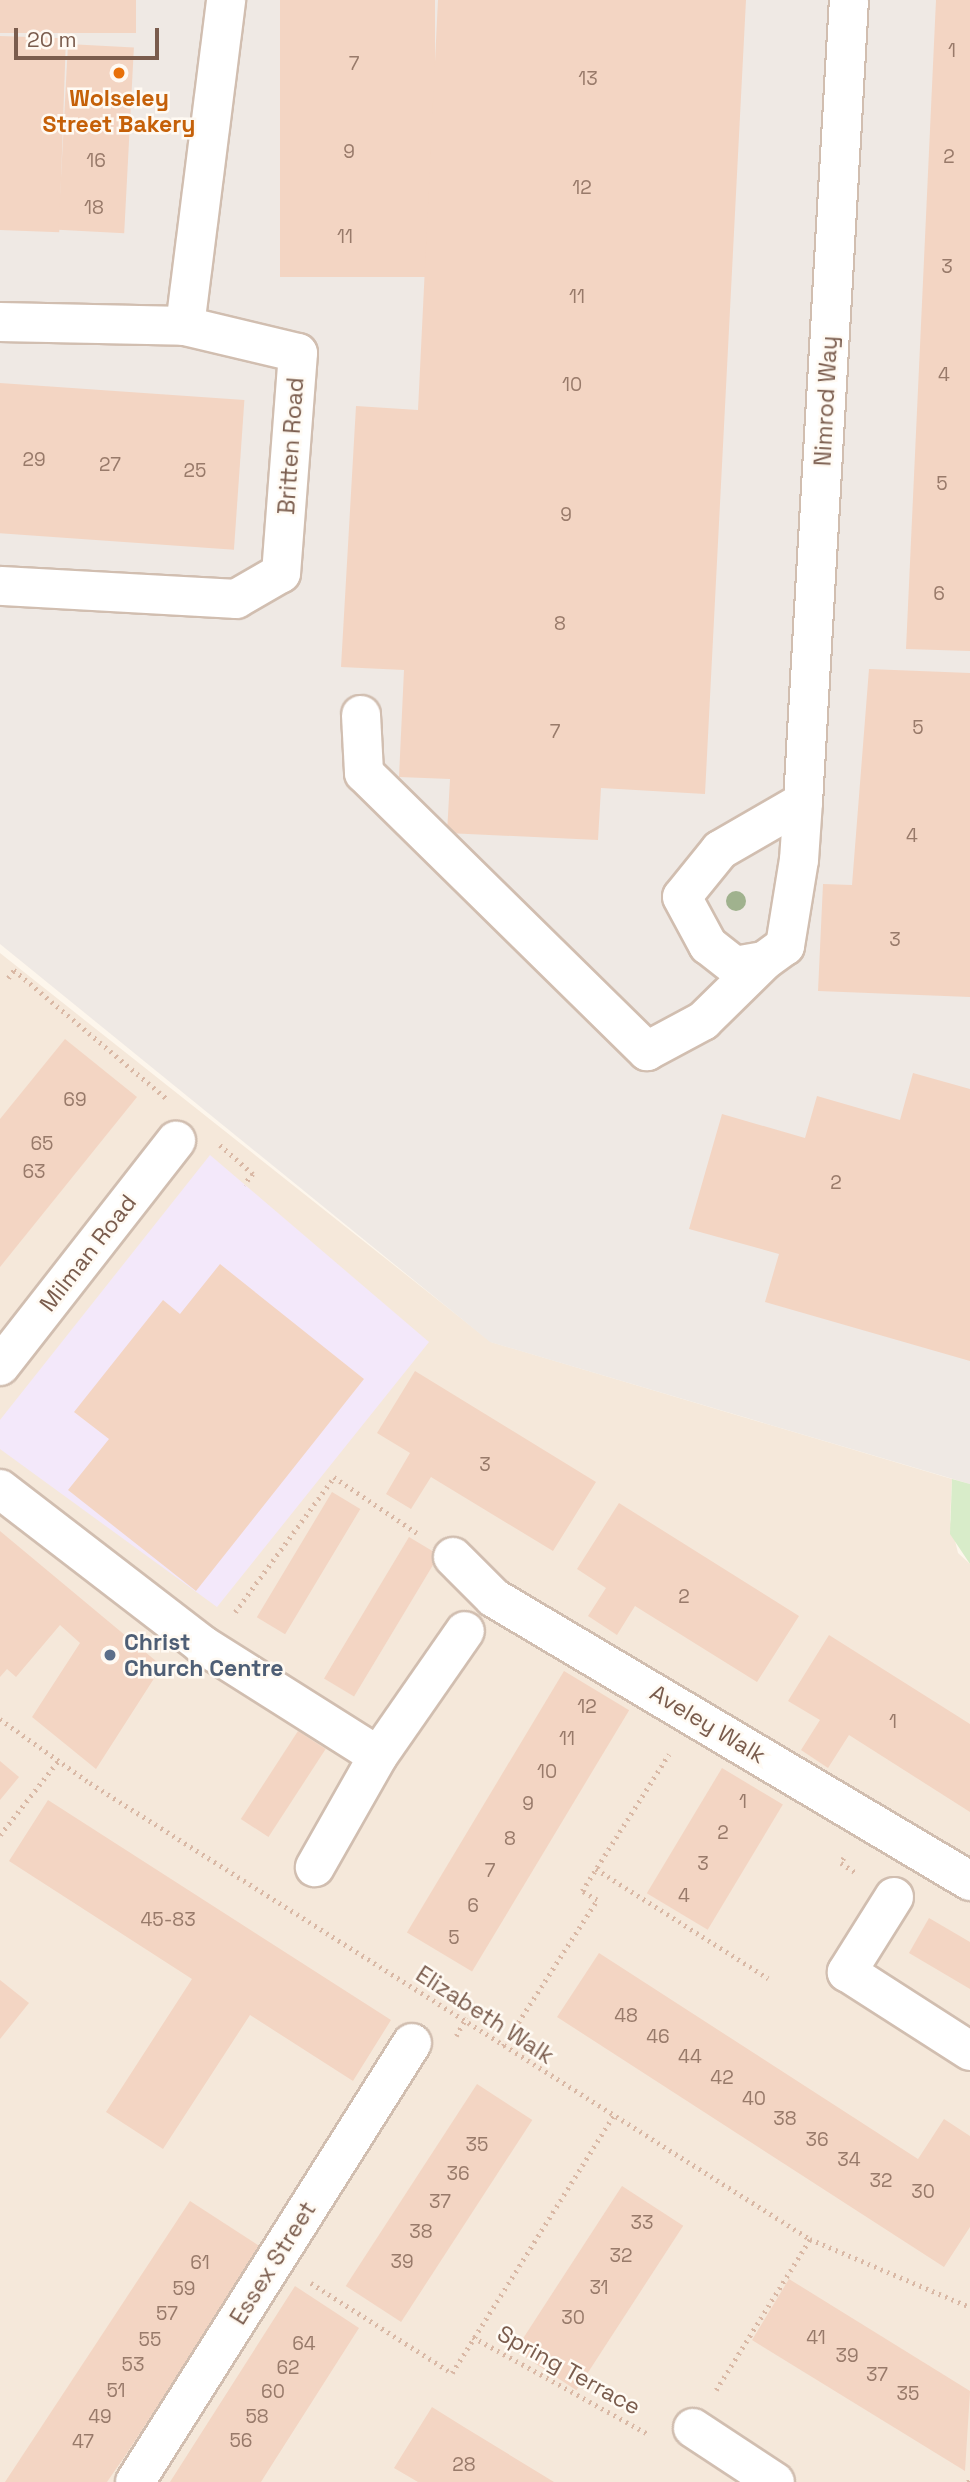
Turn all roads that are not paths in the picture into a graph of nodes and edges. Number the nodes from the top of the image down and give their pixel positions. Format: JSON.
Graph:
{"nodes":[{"id":1,"x":226,"y":0,"type":"edge"},
{"id":2,"x":849,"y":0,"type":"edge"},
{"id":3,"x":0,"y":322,"type":"edge"},
{"id":4,"x":185,"y":326,"type":"junction"},
{"id":5,"x":0,"y":586,"type":"edge"},
{"id":6,"x":361,"y":715,"type":"dead end"},
{"id":7,"x":803,"y":802,"type":"junction"},
{"id":8,"x":764,"y":961,"type":"junction"},
{"id":9,"x":175,"y":1122,"type":"road end"},
{"id":10,"x":0,"y":1366,"type":"edge"},
{"id":11,"x":0,"y":1489,"type":"edge"},
{"id":12,"x":453,"y":1557,"type":"road end"},
{"id":13,"x":464,"y":1631,"type":"dead end"},
{"id":14,"x":378,"y":1756,"type":"junction"},
{"id":15,"x":315,"y":1867,"type":"dead end"},
{"id":16,"x":970,"y":1881,"type":"edge"},
{"id":17,"x":894,"y":1897,"type":"dead end"},
{"id":18,"x":412,"y":2043,"type":"dead end"},
{"id":19,"x":970,"y":2051,"type":"edge"},
{"id":20,"x":686,"y":2440,"type":"road end"},
{"id":21,"x":135,"y":2482,"type":"edge"},
{"id":22,"x":775,"y":2482,"type":"edge"}],
"edges":[{"from":1,"to":4,"type":"street"},
{"from":2,"to":7,"type":"street","name":"Nimrod Way"},
{"from":3,"to":4,"type":"street","name":"Britten Road"},
{"from":4,"to":5,"type":"street","name":"Britten Road"},
{"from":6,"to":8,"type":"street","name":"Nimrod Way"},
{"from":7,"to":8,"type":"street","name":"Nimrod Way"},
{"from":7,"to":8,"type":"street"},
{"from":9,"to":10,"type":"street","name":"Milman Road"},
{"from":11,"to":14,"type":"street"},
{"from":12,"to":16,"type":"street","name":"Aveley Walk"},
{"from":13,"to":14,"type":"street"},
{"from":14,"to":15,"type":"street"},
{"from":17,"to":19,"type":"street"},
{"from":18,"to":21,"type":"street","name":"Essex Street"},
{"from":20,"to":22,"type":"street"}]}
